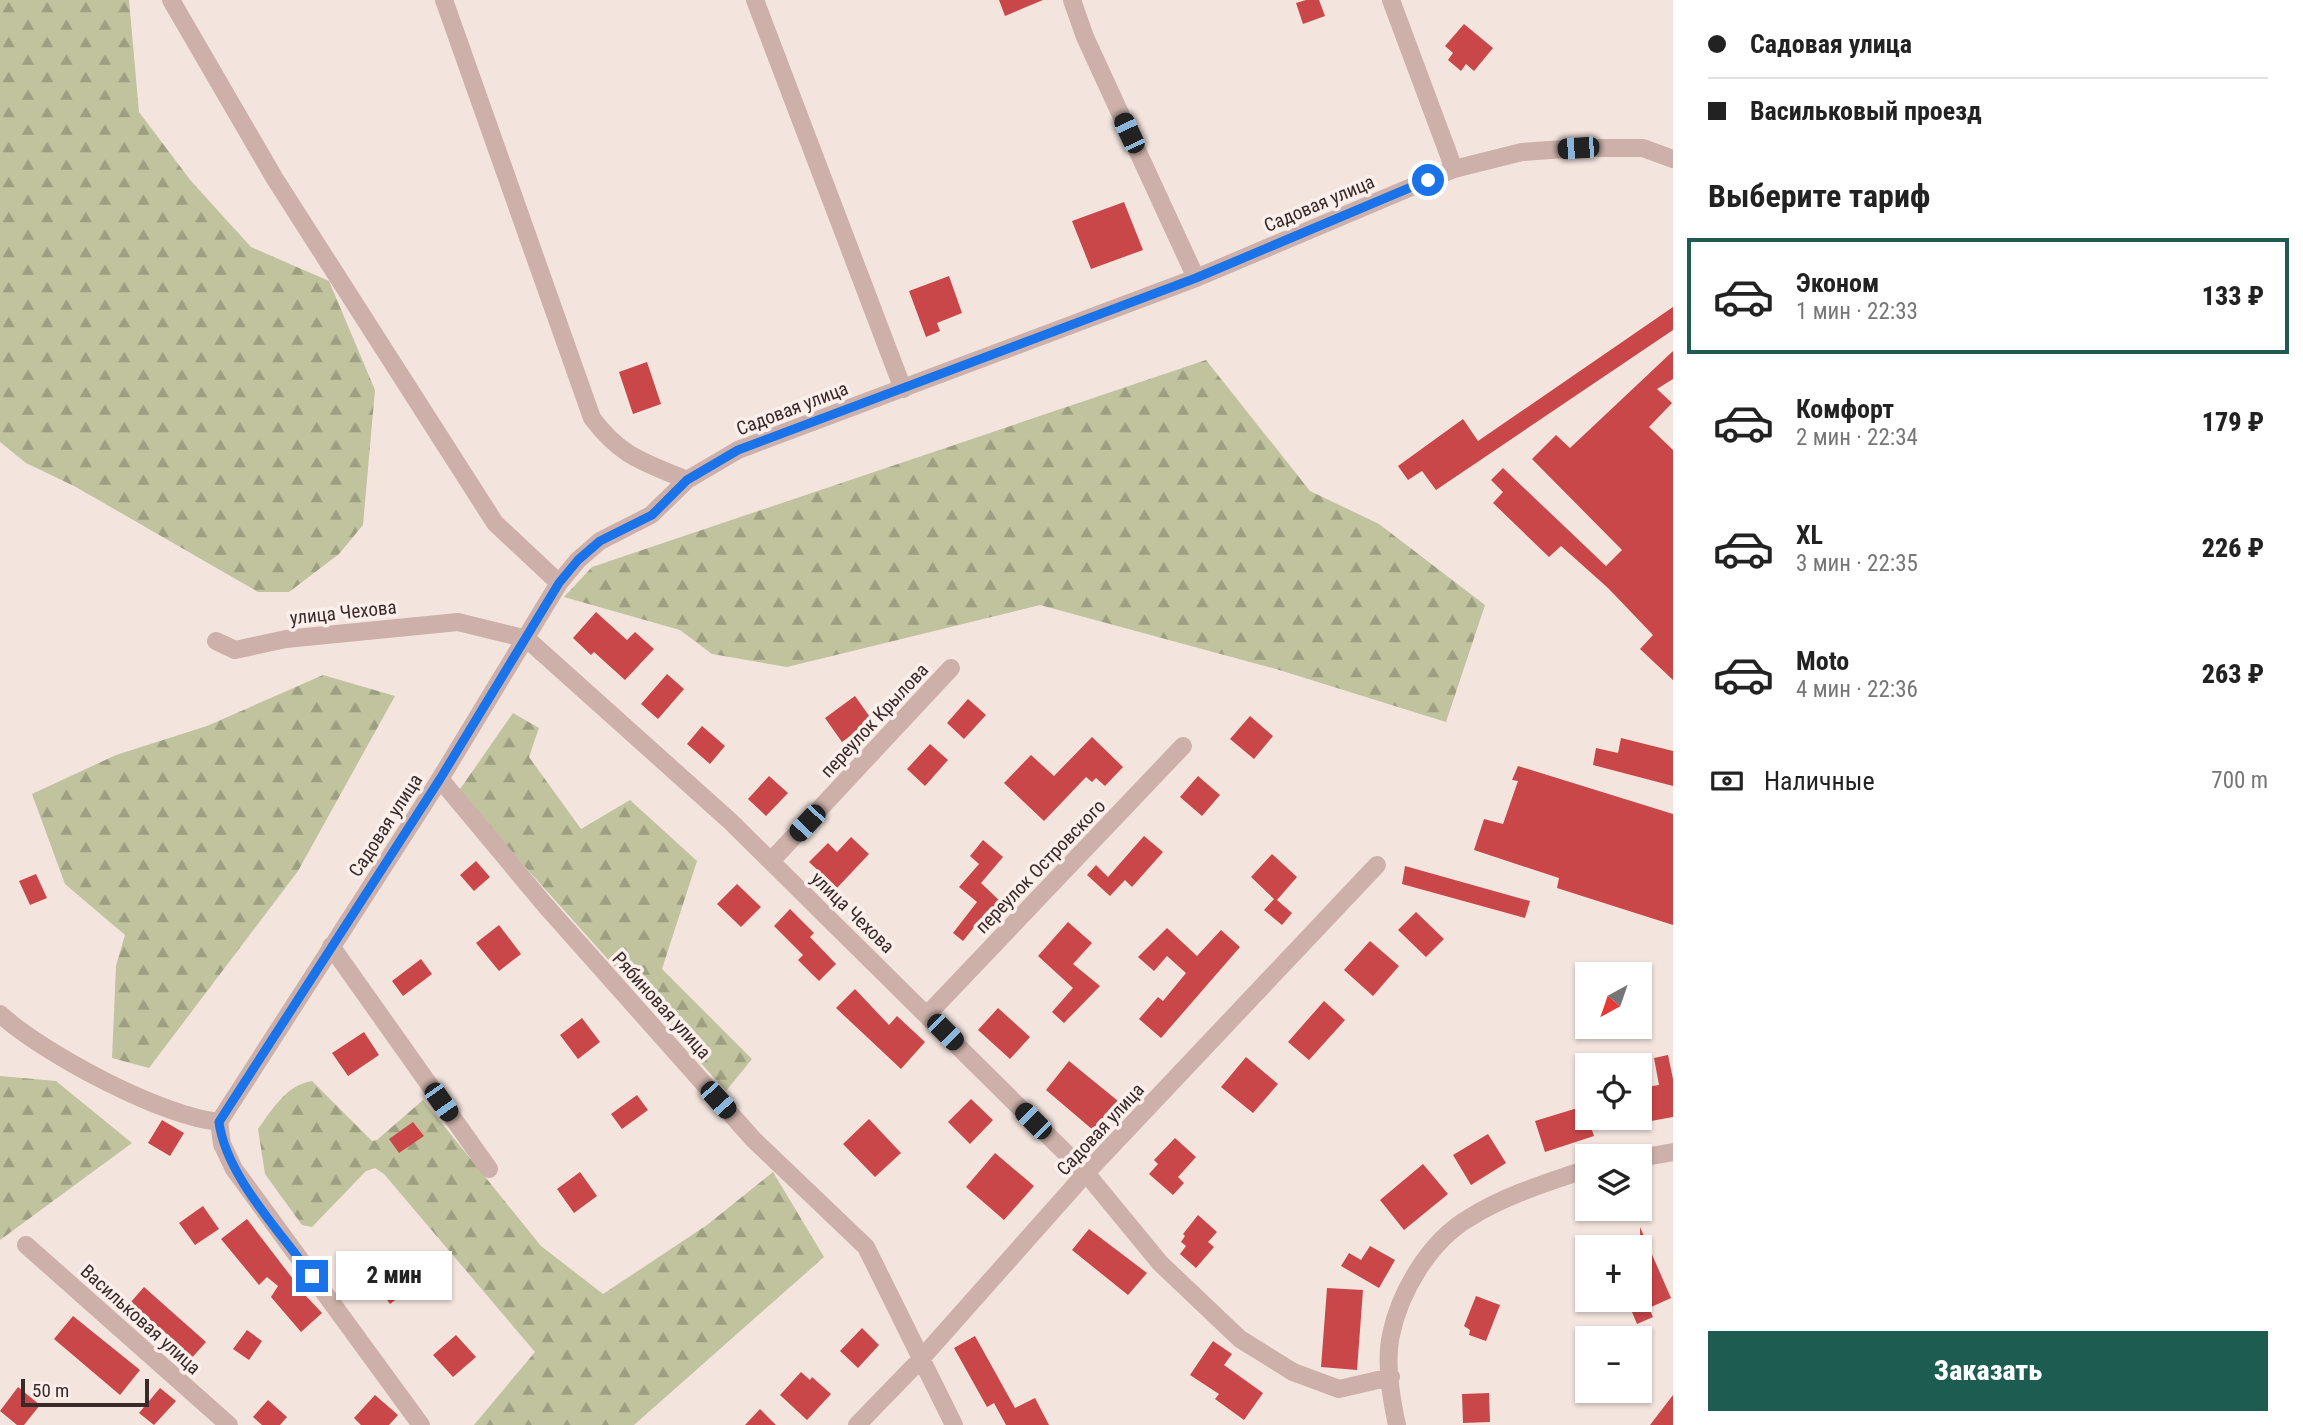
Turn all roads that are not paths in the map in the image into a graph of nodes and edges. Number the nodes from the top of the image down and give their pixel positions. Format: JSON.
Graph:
{"nodes":[{"id":1,"x":171,"y":0,"type":"edge"},
{"id":2,"x":444,"y":0,"type":"edge"},
{"id":3,"x":755,"y":0,"type":"edge"},
{"id":4,"x":1072,"y":0,"type":"edge"},
{"id":5,"x":1391,"y":0,"type":"edge"},
{"id":6,"x":1673,"y":159,"type":"edge"},
{"id":7,"x":1454,"y":169,"type":"junction"},
{"id":8,"x":1196,"y":278,"type":"junction"},
{"id":9,"x":903,"y":389,"type":"junction"},
{"id":10,"x":687,"y":480,"type":"junction"},
{"id":11,"x":559,"y":583,"type":"junction"},
{"id":12,"x":527,"y":639,"type":"junction"},
{"id":13,"x":216,"y":641,"type":"dead end"},
{"id":14,"x":951,"y":668,"type":"dead end"},
{"id":15,"x":1183,"y":746,"type":"dead end"},
{"id":16,"x":440,"y":779,"type":"junction"},
{"id":17,"x":771,"y":861,"type":"junction"},
{"id":18,"x":1377,"y":865,"type":"dead end"},
{"id":19,"x":331,"y":946,"type":"junction"},
{"id":20,"x":0,"y":1014,"type":"edge"},
{"id":21,"x":927,"y":1015,"type":"junction"},
{"id":22,"x":219,"y":1122,"type":"junction"},
{"id":23,"x":1673,"y":1152,"type":"edge"},
{"id":24,"x":1652,"y":1156,"type":"edge"},
{"id":25,"x":489,"y":1169,"type":"dead end"},
{"id":26,"x":1086,"y":1173,"type":"junction"},
{"id":27,"x":1575,"y":1173,"type":"edge"},
{"id":28,"x":26,"y":1245,"type":"dead end"},
{"id":29,"x":920,"y":1360,"type":"junction"},
{"id":30,"x":1391,"y":1377,"type":"junction"},
{"id":31,"x":229,"y":1425,"type":"edge"},
{"id":32,"x":421,"y":1425,"type":"edge"},
{"id":33,"x":857,"y":1425,"type":"edge"},
{"id":34,"x":954,"y":1425,"type":"edge"},
{"id":35,"x":1397,"y":1425,"type":"edge"}],
"edges":[{"from":1,"to":11,"type":"street"},
{"from":2,"to":10,"type":"street"},
{"from":3,"to":9,"type":"street"},
{"from":4,"to":8,"type":"street"},
{"from":5,"to":7,"type":"street"},
{"from":6,"to":7,"type":"street","name":"Садовая улица"},
{"from":7,"to":8,"type":"street","name":"Садовая улица"},
{"from":8,"to":9,"type":"street","name":"Садовая улица"},
{"from":9,"to":10,"type":"street","name":"Садовая улица"},
{"from":10,"to":11,"type":"street","name":"Садовая улица"},
{"from":11,"to":12,"type":"street","name":"Садовая улица"},
{"from":12,"to":13,"type":"street","name":"улица Чехова"},
{"from":12,"to":16,"type":"street","name":"Садовая улица"},
{"from":12,"to":17,"type":"street","name":"улица Чехова"},
{"from":14,"to":17,"type":"street","name":"переулок Крылова"},
{"from":15,"to":21,"type":"street","name":"переулок Островского"},
{"from":16,"to":19,"type":"street","name":"Садовая улица"},
{"from":16,"to":29,"type":"street","name":"Рябиновая улица"},
{"from":17,"to":21,"type":"street","name":"улица Чехова"},
{"from":18,"to":26,"type":"street","name":"Садовая улица"},
{"from":19,"to":22,"type":"street","name":"Садовая улица"},
{"from":19,"to":25,"type":"street"},
{"from":20,"to":22,"type":"street"},
{"from":21,"to":26,"type":"street","name":"улица Чехова"},
{"from":22,"to":32,"type":"street"},
{"from":23,"to":24,"type":"street"},
{"from":26,"to":29,"type":"street","name":"Садовая улица"},
{"from":26,"to":30,"type":"street","name":"улица Чехова"},
{"from":27,"to":30,"type":"street"},
{"from":28,"to":31,"type":"street","name":"Васильковая улица"},
{"from":29,"to":33,"type":"street","name":"Садовая улица"},
{"from":29,"to":34,"type":"street","name":"Рябиновая улица"},
{"from":30,"to":35,"type":"street"}]}
